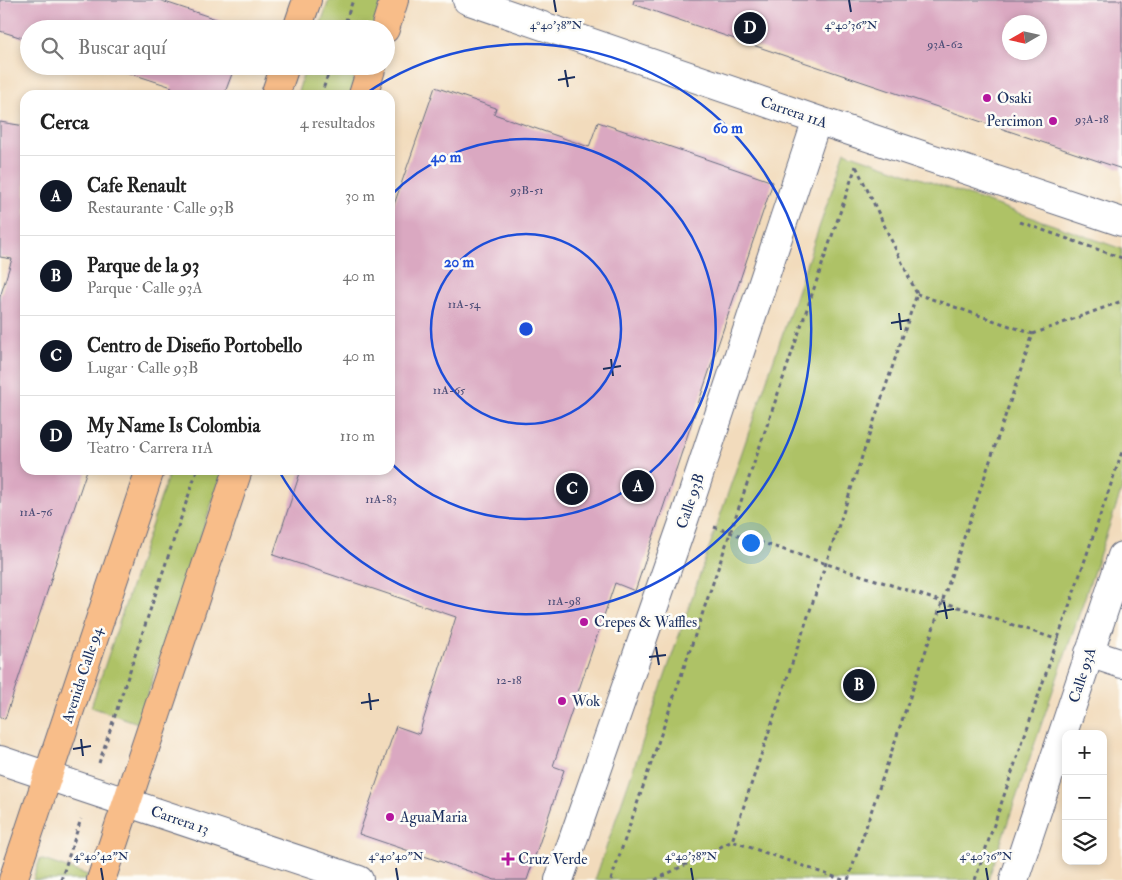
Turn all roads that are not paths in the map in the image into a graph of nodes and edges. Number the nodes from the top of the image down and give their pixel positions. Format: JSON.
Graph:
{"nodes":[{"id":1,"x":307,"y":0,"type":"edge"},
{"id":2,"x":394,"y":0,"type":"edge"},
{"id":3,"x":467,"y":0,"type":"edge"},
{"id":4,"x":300,"y":20,"type":"edge"},
{"id":5,"x":388,"y":20,"type":"edge"},
{"id":6,"x":282,"y":75,"type":"edge"},
{"id":7,"x":369,"y":75,"type":"edge"},
{"id":8,"x":277,"y":90,"type":"edge"},
{"id":9,"x":364,"y":90,"type":"edge"},
{"id":10,"x":817,"y":120,"type":"junction"},
{"id":11,"x":1122,"y":222,"type":"edge"},
{"id":12,"x":148,"y":475,"type":"edge"},
{"id":13,"x":236,"y":475,"type":"edge"},
{"id":14,"x":1122,"y":556,"type":"edge"},
{"id":15,"x":1089,"y":653,"type":"junction"},
{"id":16,"x":1122,"y":664,"type":"edge"},
{"id":17,"x":0,"y":760,"type":"edge"},
{"id":18,"x":48,"y":775,"type":"junction"},
{"id":19,"x":127,"y":802,"type":"junction"},
{"id":20,"x":13,"y":880,"type":"edge"},
{"id":21,"x":101,"y":880,"type":"edge"},
{"id":22,"x":359,"y":880,"type":"edge"},
{"id":23,"x":560,"y":880,"type":"edge"},
{"id":24,"x":1014,"y":880,"type":"edge"}],
"edges":[{"from":1,"to":4,"type":"main road"},
{"from":2,"to":5,"type":"main road"},
{"from":3,"to":10,"type":"street","name":"Carrera 11A"},
{"from":6,"to":8,"type":"main road"},
{"from":7,"to":9,"type":"main road"},
{"from":10,"to":11,"type":"street","name":"Carrera 11A"},
{"from":10,"to":23,"type":"street","name":"Calle 93B"},
{"from":12,"to":18,"type":"main road","name":"Avenida Calle 94"},
{"from":13,"to":19,"type":"main road"},
{"from":14,"to":15,"type":"street","name":"Calle 93A"},
{"from":15,"to":16,"type":"street"},
{"from":15,"to":24,"type":"street","name":"Calle 93A"},
{"from":17,"to":18,"type":"street","name":"Carrera 13"},
{"from":18,"to":19,"type":"street","name":"Carrera 13"},
{"from":18,"to":20,"type":"main road","name":"Avenida Calle 94"},
{"from":19,"to":21,"type":"main road"},
{"from":19,"to":22,"type":"street","name":"Carrera 13"}]}
